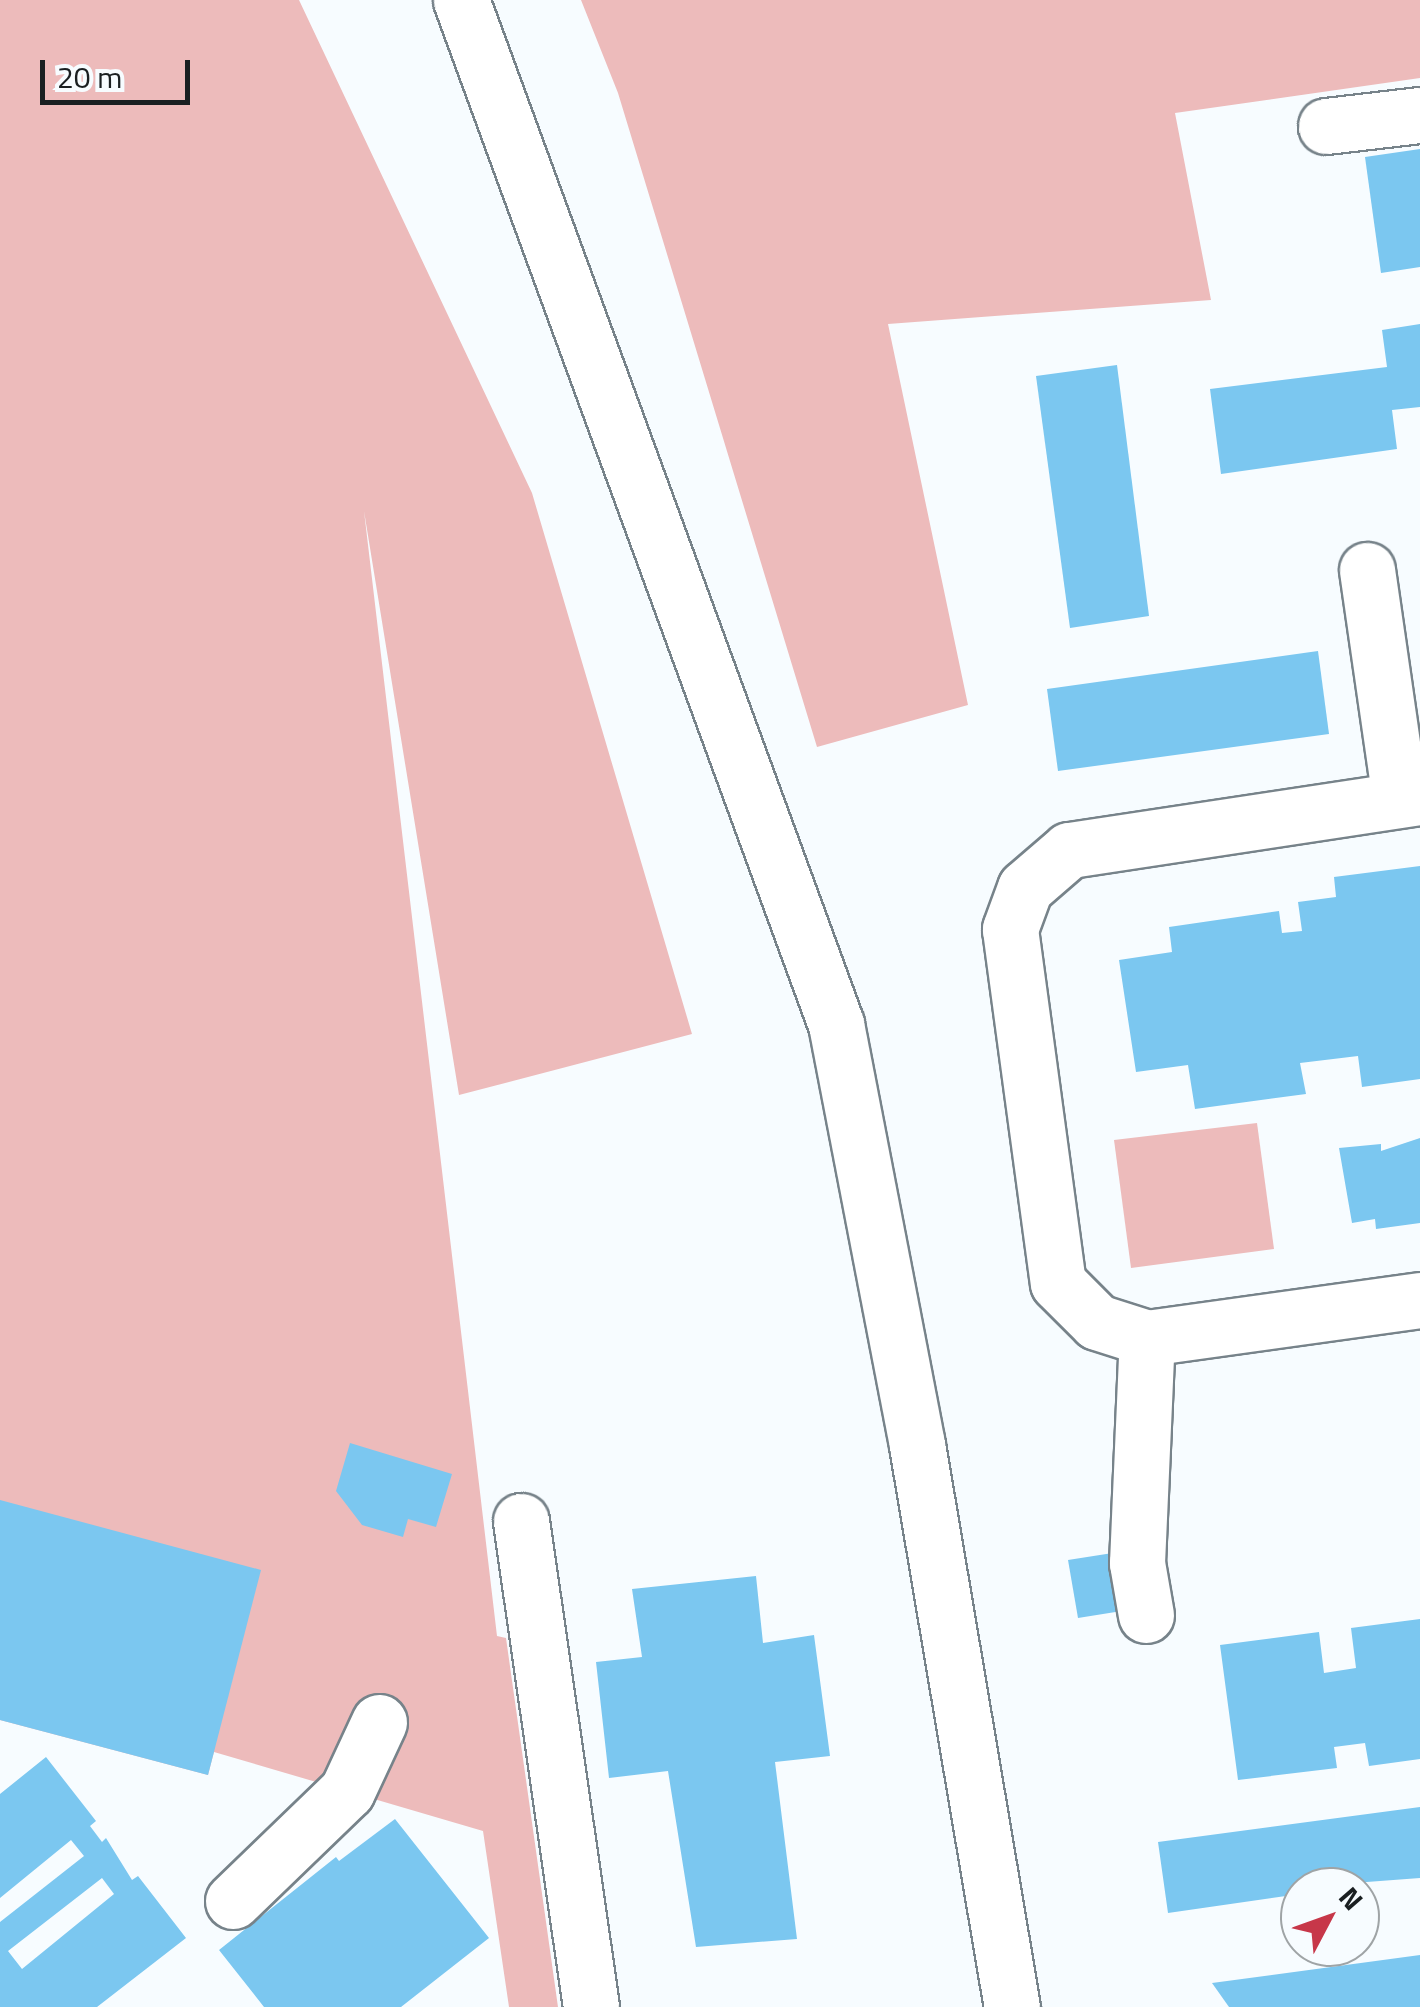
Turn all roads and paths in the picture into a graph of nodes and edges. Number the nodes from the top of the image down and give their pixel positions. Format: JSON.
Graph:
{"nodes":[{"id":1,"x":462,"y":0,"type":"edge"},
{"id":2,"x":1420,"y":115,"type":"edge"},
{"id":3,"x":1326,"y":126,"type":"dead end"},
{"id":4,"x":1368,"y":570,"type":"dead end"},
{"id":5,"x":1410,"y":798,"type":"edge"},
{"id":6,"x":1420,"y":1300,"type":"edge"},
{"id":7,"x":1148,"y":1338,"type":"junction"},
{"id":8,"x":521,"y":1521,"type":"dead end"},
{"id":9,"x":1146,"y":1615,"type":"dead end"},
{"id":10,"x":379,"y":1722,"type":"dead end"},
{"id":11,"x":232,"y":1901,"type":"dead end"},
{"id":12,"x":591,"y":2007,"type":"edge"},
{"id":13,"x":1012,"y":2007,"type":"edge"}],
"edges":[{"from":1,"to":13,"type":"street"},
{"from":2,"to":3,"type":"street"},
{"from":4,"to":5,"type":"street"},
{"from":5,"to":7,"type":"street"},
{"from":6,"to":7,"type":"street"},
{"from":7,"to":9,"type":"street"},
{"from":8,"to":12,"type":"street"},
{"from":10,"to":11,"type":"street"}]}
